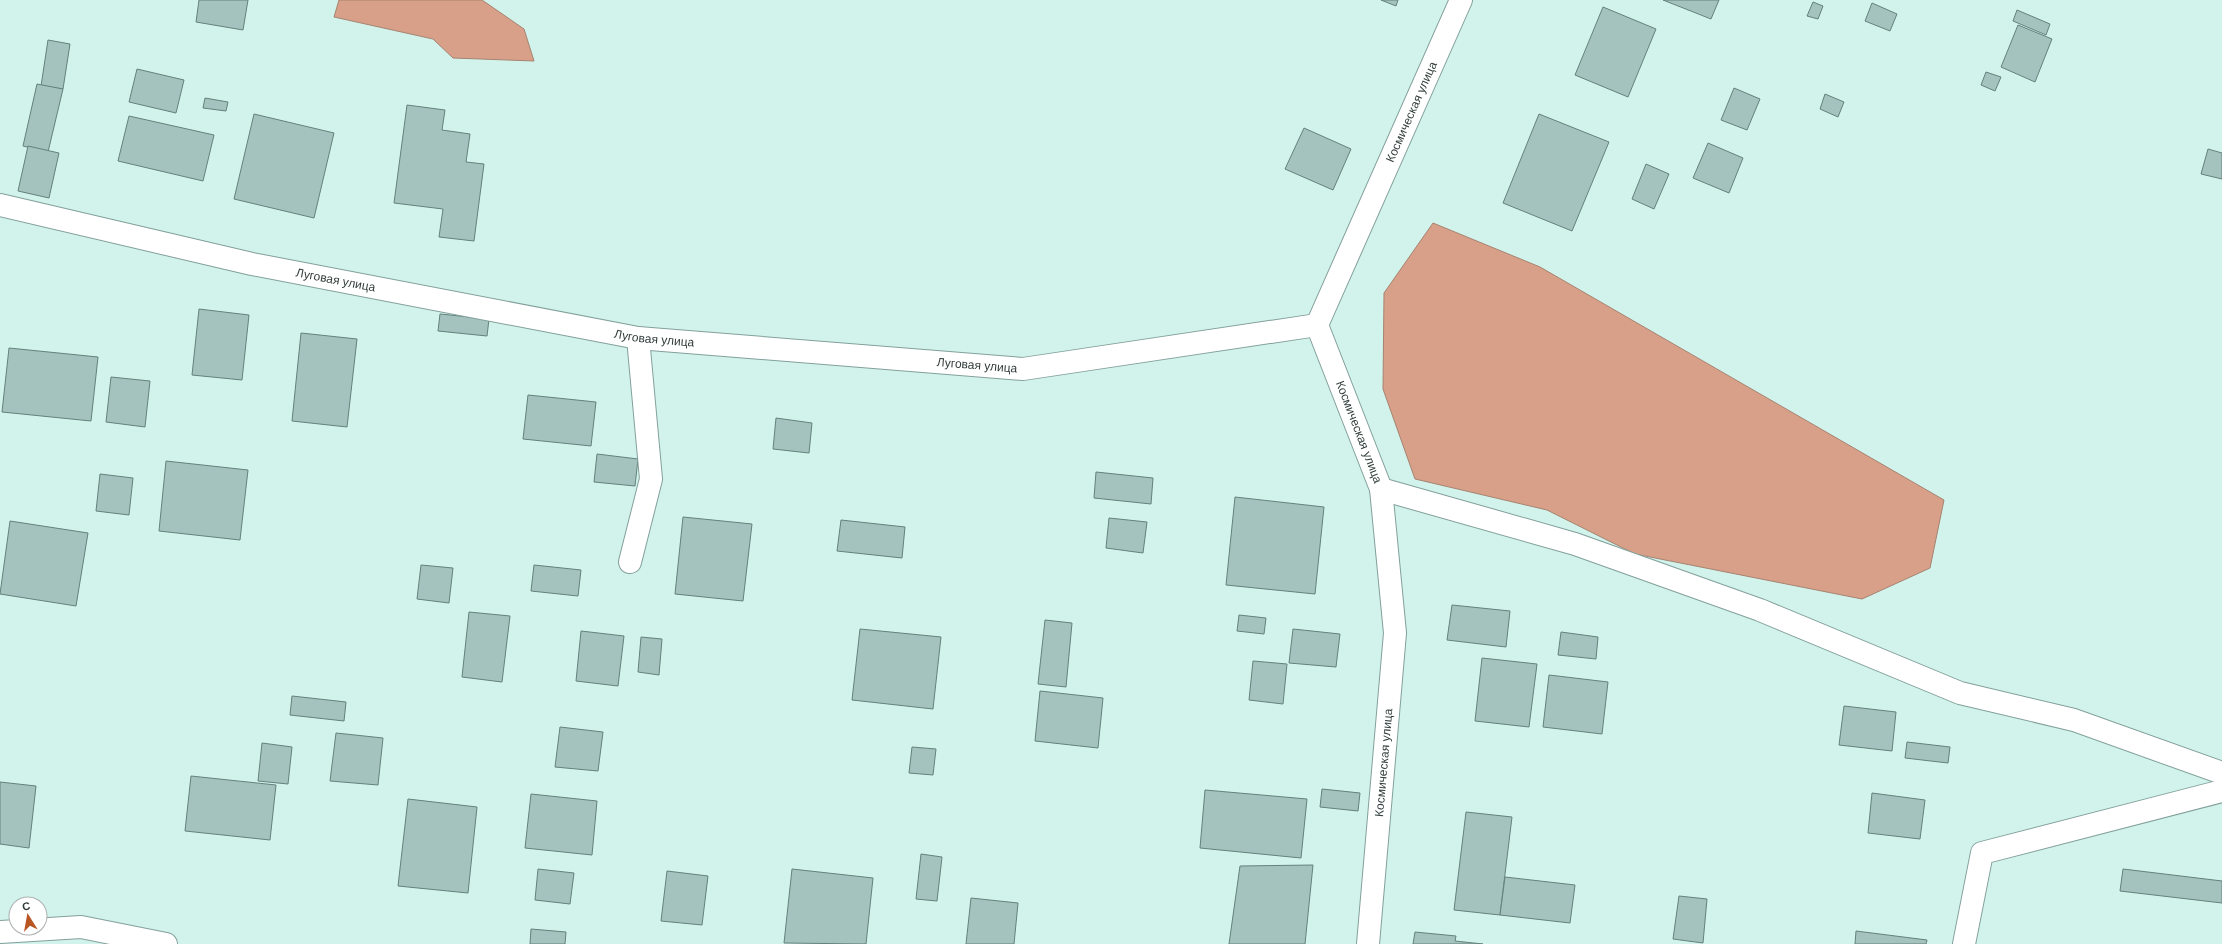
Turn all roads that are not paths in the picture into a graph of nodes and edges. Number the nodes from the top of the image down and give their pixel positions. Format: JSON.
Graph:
{"nodes":[{"id":1,"x":1461,"y":0,"type":"edge"},
{"id":2,"x":0,"y":204,"type":"edge"},
{"id":3,"x":1317,"y":325,"type":"junction"},
{"id":4,"x":638,"y":338,"type":"junction"},
{"id":5,"x":1381,"y":489,"type":"junction"},
{"id":6,"x":630,"y":562,"type":"dead end"},
{"id":7,"x":2222,"y":773,"type":"edge"},
{"id":8,"x":2222,"y":791,"type":"edge"},
{"id":9,"x":0,"y":932,"type":"edge"},
{"id":10,"x":166,"y":944,"type":"edge"},
{"id":11,"x":1368,"y":944,"type":"edge"},
{"id":12,"x":1964,"y":944,"type":"edge"}],
"edges":[{"from":1,"to":3,"type":"street","name":"Космическая улица"},
{"from":2,"to":4,"type":"street","name":"Луговая улица"},
{"from":3,"to":4,"type":"street","name":"Луговая улица"},
{"from":3,"to":5,"type":"street","name":"Космическая улица"},
{"from":4,"to":6,"type":"street"},
{"from":5,"to":7,"type":"street"},
{"from":5,"to":11,"type":"street","name":"Космическая улица"},
{"from":8,"to":12,"type":"street"},
{"from":9,"to":10,"type":"street"}]}
